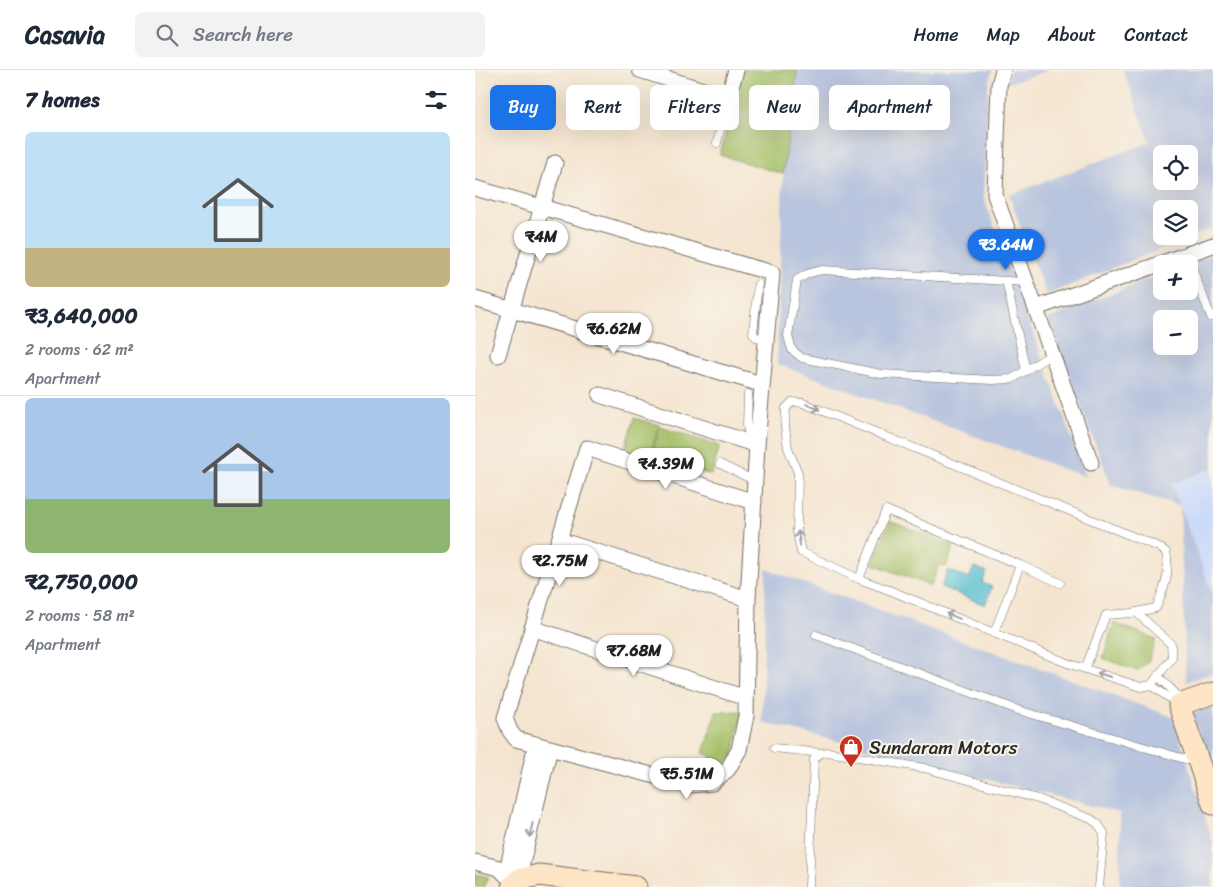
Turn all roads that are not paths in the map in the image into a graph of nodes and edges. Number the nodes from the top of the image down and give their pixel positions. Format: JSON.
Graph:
{"nodes":[{"id":1,"x":641,"y":70,"type":"edge"},
{"id":2,"x":736,"y":70,"type":"edge"},
{"id":3,"x":1003,"y":70,"type":"edge"},
{"id":4,"x":688,"y":85,"type":"edge"},
{"id":5,"x":732,"y":85,"type":"edge"},
{"id":6,"x":720,"y":130,"type":"edge"},
{"id":7,"x":717,"y":143,"type":"dead end"},
{"id":8,"x":555,"y":163,"type":"dead end"},
{"id":9,"x":475,"y":188,"type":"edge"},
{"id":10,"x":542,"y":208,"type":"junction"},
{"id":11,"x":1213,"y":244,"type":"edge"},
{"id":12,"x":1187,"y":254,"type":"junction"},
{"id":13,"x":1006,"y":281,"type":"junction"},
{"id":14,"x":1025,"y":282,"type":"junction"},
{"id":15,"x":758,"y":284,"type":"dead end"},
{"id":16,"x":475,"y":298,"type":"edge"},
{"id":17,"x":1036,"y":308,"type":"junction"},
{"id":18,"x":511,"y":309,"type":"junction"},
{"id":19,"x":1211,"y":317,"type":"dead end"},
{"id":20,"x":765,"y":340,"type":"junction"},
{"id":21,"x":498,"y":354,"type":"dead end"},
{"id":22,"x":1052,"y":354,"type":"junction"},
{"id":23,"x":1026,"y":371,"type":"junction"},
{"id":24,"x":761,"y":384,"type":"junction"},
{"id":25,"x":600,"y":394,"type":"dead end"},
{"id":26,"x":748,"y":394,"type":"dead end"},
{"id":27,"x":757,"y":441,"type":"junction"},
{"id":28,"x":1091,"y":463,"type":"dead end"},
{"id":29,"x":719,"y":464,"type":"dead end"},
{"id":30,"x":755,"y":484,"type":"junction"},
{"id":31,"x":754,"y":502,"type":"junction"},
{"id":32,"x":559,"y":540,"type":"junction"},
{"id":33,"x":1020,"y":565,"type":"junction"},
{"id":34,"x":859,"y":579,"type":"junction"},
{"id":35,"x":1060,"y":583,"type":"dead end"},
{"id":36,"x":748,"y":599,"type":"junction"},
{"id":37,"x":1136,"y":612,"type":"junction"},
{"id":38,"x":532,"y":628,"type":"junction"},
{"id":39,"x":994,"y":632,"type":"junction"},
{"id":40,"x":816,"y":635,"type":"dead end"},
{"id":41,"x":1085,"y":669,"type":"junction"},
{"id":42,"x":1158,"y":676,"type":"junction"},
{"id":43,"x":1151,"y":684,"type":"junction"},
{"id":44,"x":1213,"y":693,"type":"edge"},
{"id":45,"x":746,"y":698,"type":"junction"},
{"id":46,"x":1182,"y":704,"type":"junction"},
{"id":47,"x":543,"y":746,"type":"junction"},
{"id":48,"x":774,"y":748,"type":"dead end"},
{"id":49,"x":821,"y":753,"type":"junction"},
{"id":50,"x":1199,"y":763,"type":"junction"},
{"id":51,"x":1213,"y":804,"type":"edge"},
{"id":52,"x":475,"y":862,"type":"edge"},
{"id":53,"x":512,"y":881,"type":"edge"},
{"id":54,"x":636,"y":887,"type":"edge"},
{"id":55,"x":809,"y":887,"type":"edge"},
{"id":56,"x":1099,"y":887,"type":"edge"}],
"edges":[{"from":1,"to":4,"type":"street"},
{"from":2,"to":5,"type":"street"},
{"from":3,"to":14,"type":"street"},
{"from":6,"to":7,"type":"lane"},
{"from":8,"to":10,"type":"street"},
{"from":9,"to":10,"type":"street"},
{"from":10,"to":18,"type":"street"},
{"from":10,"to":20,"type":"street"},
{"from":11,"to":12,"type":"street"},
{"from":12,"to":17,"type":"street"},
{"from":12,"to":19,"type":"lane"},
{"from":13,"to":14,"type":"lane"},
{"from":13,"to":23,"type":"lane"},
{"from":13,"to":23,"type":"lane"},
{"from":14,"to":17,"type":"street"},
{"from":15,"to":20,"type":"lane"},
{"from":16,"to":18,"type":"street"},
{"from":17,"to":22,"type":"street"},
{"from":18,"to":21,"type":"street"},
{"from":18,"to":24,"type":"street"},
{"from":20,"to":24,"type":"street"},
{"from":22,"to":23,"type":"lane"},
{"from":22,"to":28,"type":"street"},
{"from":24,"to":27,"type":"street"},
{"from":25,"to":27,"type":"street"},
{"from":26,"to":27,"type":"lane"},
{"from":27,"to":30,"type":"street"},
{"from":29,"to":30,"type":"lane"},
{"from":30,"to":31,"type":"street"},
{"from":31,"to":32,"type":"street"},
{"from":31,"to":36,"type":"street"},
{"from":32,"to":36,"type":"street"},
{"from":32,"to":38,"type":"street"},
{"from":33,"to":34,"type":"lane"},
{"from":33,"to":35,"type":"lane"},
{"from":33,"to":39,"type":"lane"},
{"from":34,"to":37,"type":"lane","one_way":true},
{"from":39,"to":34,"type":"lane","one_way":true},
{"from":36,"to":45,"type":"street"},
{"from":37,"to":41,"type":"lane"},
{"from":37,"to":42,"type":"lane"},
{"from":38,"to":45,"type":"street"},
{"from":38,"to":47,"type":"street"},
{"from":39,"to":41,"type":"lane"},
{"from":40,"to":50,"type":"lane"},
{"from":43,"to":41,"type":"lane","one_way":true},
{"from":42,"to":43,"type":"lane"},
{"from":42,"to":46,"type":"lane"},
{"from":43,"to":46,"type":"lane"},
{"from":44,"to":46,"type":"street"},
{"from":45,"to":47,"type":"street"},
{"from":46,"to":50,"type":"street"},
{"from":47,"to":53,"type":"street"},
{"from":48,"to":49,"type":"lane"},
{"from":49,"to":55,"type":"lane"},
{"from":49,"to":56,"type":"lane"},
{"from":50,"to":51,"type":"street"},
{"from":52,"to":53,"type":"street"},
{"from":53,"to":54,"type":"street"}]}
